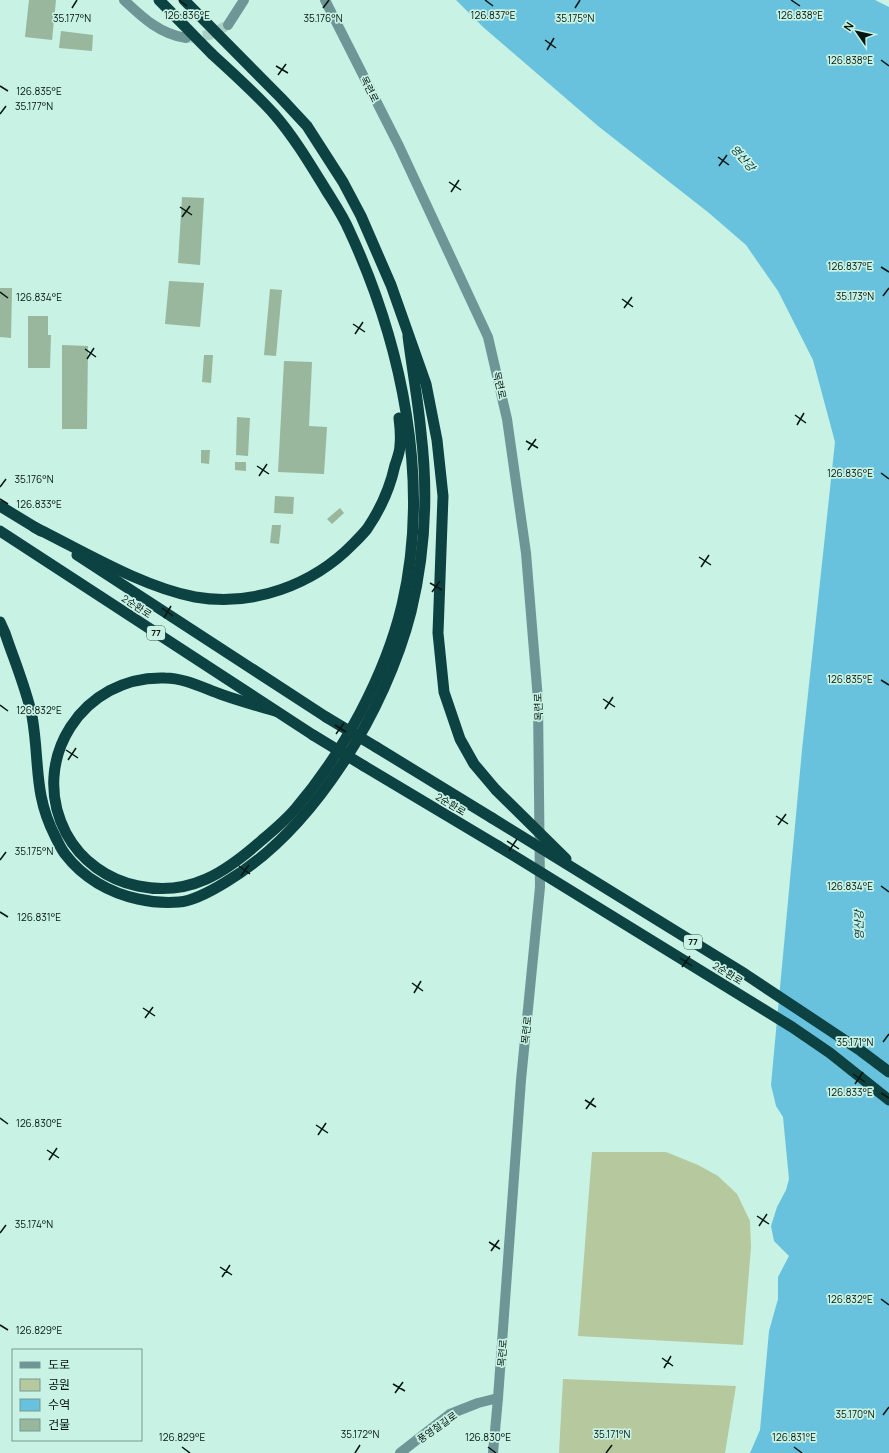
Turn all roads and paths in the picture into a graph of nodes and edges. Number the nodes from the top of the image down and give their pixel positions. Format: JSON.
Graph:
{"nodes":[{"id":1,"x":124,"y":0,"type":"edge"},
{"id":2,"x":159,"y":0,"type":"edge"},
{"id":3,"x":184,"y":0,"type":"edge"},
{"id":4,"x":244,"y":0,"type":"edge"},
{"id":5,"x":325,"y":0,"type":"edge"},
{"id":6,"x":228,"y":24,"type":"tunnel mouth"},
{"id":7,"x":186,"y":38,"type":"tunnel mouth"},
{"id":8,"x":408,"y":336,"type":"junction"},
{"id":9,"x":398,"y":371,"type":"junction"},
{"id":10,"x":0,"y":506,"type":"edge"},
{"id":11,"x":34,"y":527,"type":"junction"},
{"id":12,"x":0,"y":530,"type":"edge"},
{"id":13,"x":0,"y":622,"type":"edge"},
{"id":14,"x":275,"y":711,"type":"junction"},
{"id":15,"x":578,"y":871,"type":"junction"},
{"id":16,"x":889,"y":1072,"type":"edge"},
{"id":17,"x":889,"y":1100,"type":"edge"},
{"id":18,"x":498,"y":1398,"type":"junction"},
{"id":19,"x":400,"y":1453,"type":"edge"},
{"id":20,"x":493,"y":1453,"type":"edge"}],
"edges":[{"from":1,"to":7,"type":"street"},
{"from":2,"to":9,"type":"highway"},
{"from":3,"to":8,"type":"highway"},
{"from":4,"to":6,"type":"street"},
{"from":5,"to":18,"type":"street","name":"목련로"},
{"from":8,"to":13,"type":"highway"},
{"from":8,"to":15,"type":"highway","bridge":true},
{"from":9,"to":11,"type":"highway"},
{"from":9,"to":14,"type":"highway"},
{"from":10,"to":11,"type":"highway","name":"2순환로","number":"77"},
{"from":11,"to":15,"type":"highway","name":"2순환로","number":"77","bridge":true},
{"from":12,"to":14,"type":"highway","name":"2순환로","number":"77"},
{"from":14,"to":17,"type":"highway","name":"2순환로","number":"77","bridge":true},
{"from":15,"to":16,"type":"highway","name":"2순환로","number":"77","bridge":true},
{"from":18,"to":19,"type":"street","name":"풍영철길로"},
{"from":18,"to":20,"type":"street","name":"목련로"}]}
